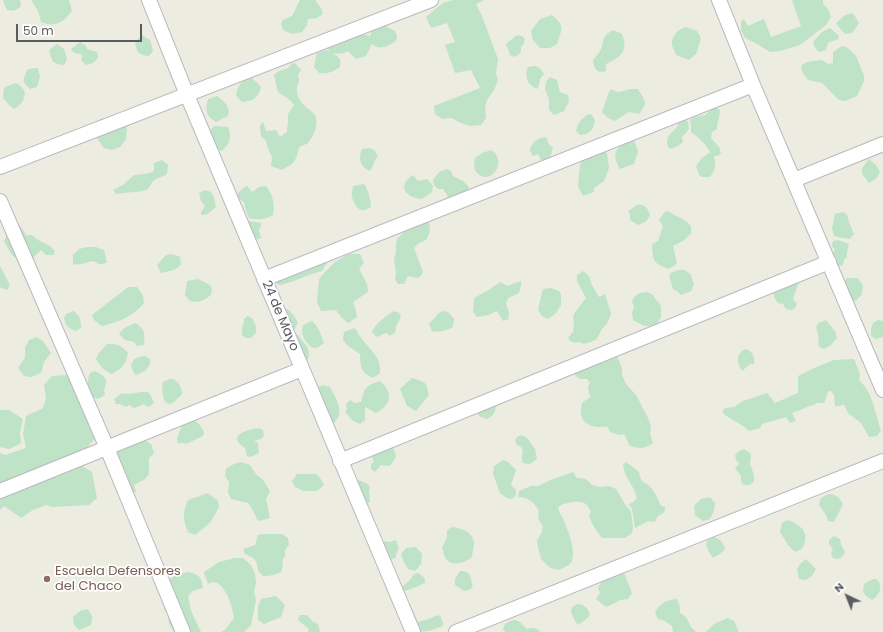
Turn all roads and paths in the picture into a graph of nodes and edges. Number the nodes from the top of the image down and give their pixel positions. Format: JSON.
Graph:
{"nodes":[{"id":1,"x":149,"y":0,"type":"edge"},
{"id":2,"x":431,"y":0,"type":"edge"},
{"id":3,"x":719,"y":0,"type":"edge"},
{"id":4,"x":753,"y":85,"type":"junction"},
{"id":5,"x":187,"y":95,"type":"junction"},
{"id":6,"x":883,"y":144,"type":"edge"},
{"id":7,"x":0,"y":167,"type":"edge"},
{"id":8,"x":794,"y":180,"type":"junction"},
{"id":9,"x":0,"y":201,"type":"edge"},
{"id":10,"x":829,"y":262,"type":"junction"},
{"id":11,"x":264,"y":279,"type":"junction"},
{"id":12,"x":302,"y":369,"type":"junction"},
{"id":13,"x":883,"y":390,"type":"edge"},
{"id":14,"x":107,"y":448,"type":"junction"},
{"id":15,"x":340,"y":461,"type":"junction"},
{"id":16,"x":883,"y":461,"type":"edge"},
{"id":17,"x":0,"y":491,"type":"edge"},
{"id":18,"x":183,"y":632,"type":"edge"},
{"id":19,"x":413,"y":632,"type":"edge"},
{"id":20,"x":456,"y":632,"type":"edge"}],
"edges":[{"from":1,"to":5,"type":"street","name":"24 de Mayo"},
{"from":2,"to":5,"type":"street"},
{"from":3,"to":4,"type":"street"},
{"from":4,"to":8,"type":"street"},
{"from":4,"to":11,"type":"street"},
{"from":5,"to":7,"type":"street"},
{"from":5,"to":11,"type":"street","name":"24 de Mayo"},
{"from":6,"to":8,"type":"street"},
{"from":8,"to":10,"type":"street"},
{"from":9,"to":14,"type":"street"},
{"from":10,"to":13,"type":"street"},
{"from":10,"to":15,"type":"street"},
{"from":11,"to":12,"type":"street","name":"24 de Mayo"},
{"from":12,"to":14,"type":"street"},
{"from":12,"to":15,"type":"street","name":"24 de Mayo"},
{"from":14,"to":17,"type":"street"},
{"from":14,"to":18,"type":"street"},
{"from":15,"to":19,"type":"street","name":"24 de Mayo"},
{"from":16,"to":20,"type":"street"}]}
